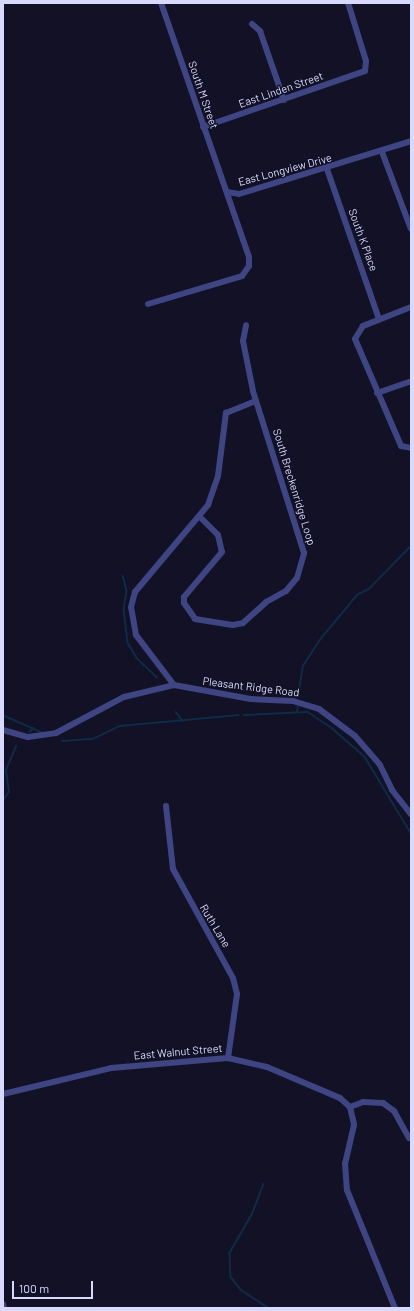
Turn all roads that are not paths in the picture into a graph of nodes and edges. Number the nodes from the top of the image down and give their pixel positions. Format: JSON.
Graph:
{"nodes":[{"id":1,"x":161,"y":3,"type":"edge"},
{"id":2,"x":348,"y":3,"type":"edge"},
{"id":3,"x":252,"y":24,"type":"dead end"},
{"id":4,"x":284,"y":100,"type":"junction"},
{"id":5,"x":203,"y":127,"type":"junction"},
{"id":6,"x":411,"y":142,"type":"edge"},
{"id":7,"x":382,"y":152,"type":"junction"},
{"id":8,"x":327,"y":169,"type":"junction"},
{"id":9,"x":227,"y":192,"type":"junction"},
{"id":10,"x":411,"y":229,"type":"edge"},
{"id":11,"x":148,"y":304,"type":"dead end"},
{"id":12,"x":411,"y":308,"type":"edge"},
{"id":13,"x":379,"y":319,"type":"junction"},
{"id":14,"x":246,"y":325,"type":"dead end"},
{"id":15,"x":411,"y":381,"type":"edge"},
{"id":16,"x":377,"y":393,"type":"junction"},
{"id":17,"x":256,"y":400,"type":"junction"},
{"id":18,"x":411,"y":448,"type":"edge"},
{"id":19,"x":200,"y":517,"type":"junction"},
{"id":20,"x":174,"y":685,"type":"junction"},
{"id":21,"x":3,"y":730,"type":"edge"},
{"id":22,"x":166,"y":806,"type":"dead end"},
{"id":23,"x":411,"y":814,"type":"edge"},
{"id":24,"x":228,"y":1058,"type":"junction"},
{"id":25,"x":3,"y":1094,"type":"edge"},
{"id":26,"x":350,"y":1107,"type":"junction"},
{"id":27,"x":409,"y":1138,"type":"dead end"},
{"id":28,"x":3,"y":1304,"type":"edge"},
{"id":29,"x":4,"y":1308,"type":"edge"},
{"id":30,"x":395,"y":1308,"type":"edge"}],
"edges":[{"from":1,"to":5,"type":"street","name":"South M Street"},
{"from":2,"to":4,"type":"street","name":"East Linden Street"},
{"from":3,"to":4,"type":"street"},
{"from":4,"to":5,"type":"street","name":"East Linden Street"},
{"from":5,"to":9,"type":"street","name":"South M Street"},
{"from":6,"to":7,"type":"street","name":"East Longview Drive"},
{"from":7,"to":8,"type":"street","name":"East Longview Drive"},
{"from":7,"to":10,"type":"street"},
{"from":8,"to":9,"type":"street","name":"East Longview Drive"},
{"from":8,"to":13,"type":"street","name":"South K Place"},
{"from":9,"to":11,"type":"street","name":"East Longview Drive"},
{"from":12,"to":13,"type":"street"},
{"from":13,"to":16,"type":"street"},
{"from":14,"to":17,"type":"street","name":"South Breckenridge Loop"},
{"from":15,"to":16,"type":"street"},
{"from":16,"to":18,"type":"street"},
{"from":17,"to":19,"type":"street"},
{"from":17,"to":19,"type":"street","name":"South Breckenridge Loop"},
{"from":19,"to":20,"type":"street"},
{"from":20,"to":21,"type":"street","name":"Pleasant Ridge Road"},
{"from":20,"to":23,"type":"street","name":"Pleasant Ridge Road"},
{"from":22,"to":24,"type":"street","name":"Ruth Lane"},
{"from":24,"to":25,"type":"street","name":"East Walnut Street"},
{"from":24,"to":26,"type":"street","name":"East Walnut Street"},
{"from":26,"to":27,"type":"street"},
{"from":26,"to":30,"type":"street"},
{"from":28,"to":29,"type":"street"}]}
